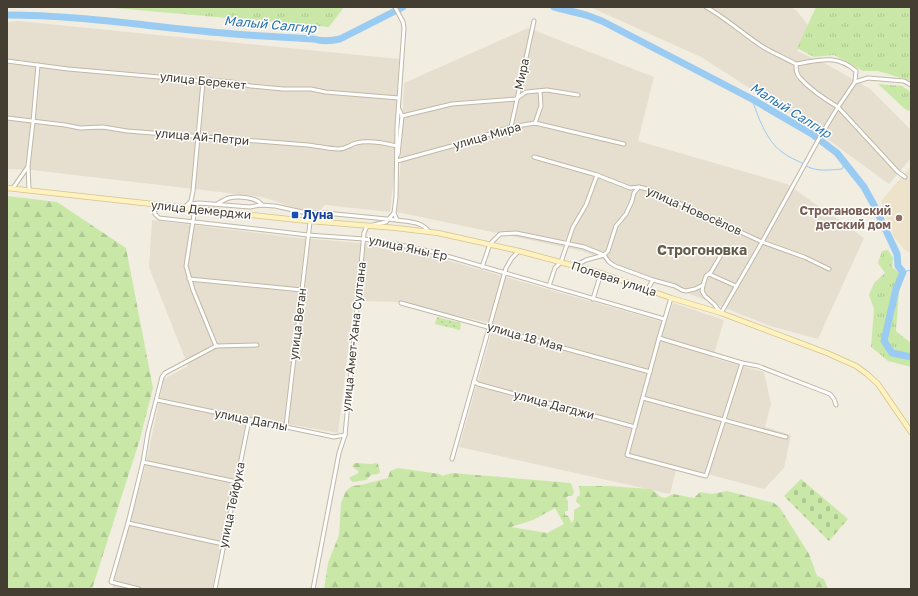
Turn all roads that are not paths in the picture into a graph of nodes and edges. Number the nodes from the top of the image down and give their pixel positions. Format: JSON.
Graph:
{"nodes":[{"id":1,"x":395,"y":7,"type":"edge"},
{"id":2,"x":706,"y":7,"type":"edge"},
{"id":3,"x":534,"y":21,"type":"dead end"},
{"id":4,"x":7,"y":61,"type":"edge"},
{"id":5,"x":38,"y":64,"type":"junction"},
{"id":6,"x":796,"y":64,"type":"junction"},
{"id":7,"x":203,"y":82,"type":"junction"},
{"id":8,"x":855,"y":82,"type":"junction"},
{"id":9,"x":911,"y":84,"type":"edge"},
{"id":10,"x":540,"y":90,"type":"junction"},
{"id":11,"x":578,"y":95,"type":"dead end"},
{"id":12,"x":399,"y":98,"type":"junction"},
{"id":13,"x":516,"y":99,"type":"junction"},
{"id":14,"x":838,"y":107,"type":"junction"},
{"id":15,"x":399,"y":109,"type":"junction"},
{"id":16,"x":402,"y":116,"type":"junction"},
{"id":17,"x":7,"y":118,"type":"edge"},
{"id":18,"x":33,"y":122,"type":"junction"},
{"id":19,"x":535,"y":123,"type":"junction"},
{"id":20,"x":511,"y":127,"type":"junction"},
{"id":21,"x":198,"y":136,"type":"junction"},
{"id":22,"x":624,"y":144,"type":"dead end"},
{"id":23,"x":397,"y":146,"type":"junction"},
{"id":24,"x":534,"y":157,"type":"dead end"},
{"id":25,"x":397,"y":160,"type":"junction"},
{"id":26,"x":28,"y":166,"type":"junction"},
{"id":27,"x":597,"y":175,"type":"junction"},
{"id":28,"x":905,"y":177,"type":"dead end"},
{"id":29,"x":639,"y":187,"type":"junction"},
{"id":30,"x":7,"y":188,"type":"edge"},
{"id":31,"x":13,"y":188,"type":"junction"},
{"id":32,"x":630,"y":188,"type":"junction"},
{"id":33,"x":29,"y":190,"type":"junction"},
{"id":34,"x":634,"y":193,"type":"junction"},
{"id":35,"x":190,"y":204,"type":"junction"},
{"id":36,"x":217,"y":204,"type":"junction"},
{"id":37,"x":157,"y":205,"type":"junction"},
{"id":38,"x":262,"y":206,"type":"junction"},
{"id":39,"x":185,"y":207,"type":"junction"},
{"id":40,"x":195,"y":208,"type":"junction"},
{"id":41,"x":325,"y":213,"type":"junction"},
{"id":42,"x":394,"y":214,"type":"junction"},
{"id":43,"x":390,"y":219,"type":"junction"},
{"id":44,"x":397,"y":220,"type":"junction"},
{"id":45,"x":193,"y":221,"type":"junction"},
{"id":46,"x":310,"y":222,"type":"junction"},
{"id":47,"x":332,"y":223,"type":"junction"},
{"id":48,"x":367,"y":226,"type":"junction"},
{"id":49,"x":396,"y":228,"type":"joint"},
{"id":50,"x":429,"y":232,"type":"junction"},
{"id":51,"x":308,"y":235,"type":"junction"},
{"id":52,"x":364,"y":239,"type":"junction"},
{"id":53,"x":762,"y":242,"type":"junction"},
{"id":54,"x":490,"y":244,"type":"junction"},
{"id":55,"x":567,"y":244,"type":"junction"},
{"id":56,"x":518,"y":251,"type":"junction"},
{"id":57,"x":604,"y":255,"type":"junction"},
{"id":58,"x":721,"y":255,"type":"dead end"},
{"id":59,"x":561,"y":262,"type":"junction"},
{"id":60,"x":575,"y":266,"type":"junction"},
{"id":61,"x":482,"y":267,"type":"junction"},
{"id":62,"x":829,"y":270,"type":"dead end"},
{"id":63,"x":601,"y":273,"type":"junction"},
{"id":64,"x":505,"y":274,"type":"junction"},
{"id":65,"x":709,"y":274,"type":"junction"},
{"id":66,"x":190,"y":279,"type":"junction"},
{"id":67,"x":653,"y":280,"type":"junction"},
{"id":68,"x":703,"y":285,"type":"junction"},
{"id":69,"x":549,"y":286,"type":"junction"},
{"id":70,"x":736,"y":286,"type":"junction"},
{"id":71,"x":302,"y":290,"type":"junction"},
{"id":72,"x":647,"y":290,"type":"junction"},
{"id":73,"x":671,"y":298,"type":"junction"},
{"id":74,"x":593,"y":299,"type":"junction"},
{"id":75,"x":401,"y":304,"type":"dead end"},
{"id":76,"x":720,"y":313,"type":"junction"},
{"id":77,"x":664,"y":320,"type":"junction"},
{"id":78,"x":489,"y":327,"type":"junction"},
{"id":79,"x":659,"y":338,"type":"junction"},
{"id":80,"x":258,"y":345,"type":"dead end"},
{"id":81,"x":216,"y":346,"type":"junction"},
{"id":82,"x":742,"y":363,"type":"junction"},
{"id":83,"x":650,"y":372,"type":"junction"},
{"id":84,"x":474,"y":381,"type":"junction"},
{"id":85,"x":643,"y":398,"type":"junction"},
{"id":86,"x":157,"y":400,"type":"junction"},
{"id":87,"x":836,"y":405,"type":"dead end"},
{"id":88,"x":725,"y":419,"type":"junction"},
{"id":89,"x":249,"y":420,"type":"junction"},
{"id":90,"x":286,"y":426,"type":"junction"},
{"id":91,"x":634,"y":427,"type":"junction"},
{"id":92,"x":911,"y":432,"type":"edge"},
{"id":93,"x":345,"y":434,"type":"junction"},
{"id":94,"x":786,"y":437,"type":"dead end"},
{"id":95,"x":452,"y":459,"type":"dead end"},
{"id":96,"x":143,"y":462,"type":"junction"},
{"id":97,"x":237,"y":482,"type":"junction"},
{"id":98,"x":128,"y":523,"type":"junction"},
{"id":99,"x":223,"y":544,"type":"junction"},
{"id":100,"x":139,"y":589,"type":"edge"},
{"id":101,"x":215,"y":589,"type":"edge"},
{"id":102,"x":313,"y":589,"type":"edge"}],
"edges":[{"from":1,"to":12,"type":"street"},
{"from":2,"to":6,"type":"street"},
{"from":3,"to":13,"type":"street","name":"Мира"},
{"from":4,"to":5,"type":"street","name":"улица Берекет"},
{"from":5,"to":7,"type":"street","name":"улица Берекет"},
{"from":5,"to":18,"type":"street"},
{"from":6,"to":8,"type":"street"},
{"from":6,"to":14,"type":"street"},
{"from":7,"to":12,"type":"street","name":"улица Берекет"},
{"from":7,"to":21,"type":"street"},
{"from":8,"to":9,"type":"street"},
{"from":8,"to":14,"type":"street"},
{"from":10,"to":11,"type":"street"},
{"from":10,"to":13,"type":"street"},
{"from":10,"to":19,"type":"street"},
{"from":12,"to":15,"type":"street"},
{"from":13,"to":16,"type":"street"},
{"from":13,"to":20,"type":"street","name":"Мира"},
{"from":14,"to":28,"type":"street"},
{"from":14,"to":53,"type":"street"},
{"from":15,"to":16,"type":"street"},
{"from":15,"to":23,"type":"street"},
{"from":16,"to":25,"type":"street"},
{"from":17,"to":18,"type":"street","name":"улица Ай-Петри"},
{"from":18,"to":21,"type":"street","name":"улица Ай-Петри"},
{"from":18,"to":26,"type":"street"},
{"from":19,"to":20,"type":"street","name":"улица Мира"},
{"from":19,"to":22,"type":"street","name":"улица Мира"},
{"from":20,"to":25,"type":"street","name":"улица Мира"},
{"from":21,"to":23,"type":"street","name":"улица Ай-Петри"},
{"from":21,"to":35,"type":"street"},
{"from":23,"to":25,"type":"street"},
{"from":24,"to":27,"type":"street","name":"улица Новосёлов"},
{"from":25,"to":42,"type":"street"},
{"from":26,"to":31,"type":"street"},
{"from":26,"to":33,"type":"street"},
{"from":27,"to":32,"type":"street","name":"улица Новосёлов"},
{"from":27,"to":55,"type":"street"},
{"from":29,"to":32,"type":"street","name":"улица Новосёлов"},
{"from":29,"to":34,"type":"street"},
{"from":29,"to":53,"type":"street","name":"улица Новосёлов"},
{"from":30,"to":31,"type":"main road","name":"улица Демерджи"},
{"from":31,"to":33,"type":"main road","name":"улица Демерджи"},
{"from":32,"to":34,"type":"street"},
{"from":33,"to":37,"type":"main road","name":"улица Демерджи"},
{"from":34,"to":57,"type":"street"},
{"from":35,"to":36,"type":"street"},
{"from":35,"to":39,"type":"street"},
{"from":36,"to":38,"type":"street"},
{"from":36,"to":38,"type":"street"},
{"from":37,"to":39,"type":"main road","name":"улица Демерджи"},
{"from":37,"to":45,"type":"street","name":"улица Яны Ер"},
{"from":38,"to":41,"type":"street"},
{"from":39,"to":40,"type":"main road","name":"улица Демерджи"},
{"from":40,"to":45,"type":"street"},
{"from":40,"to":46,"type":"main road","name":"улица Демерджи"},
{"from":41,"to":43,"type":"street"},
{"from":41,"to":47,"type":"street"},
{"from":42,"to":43,"type":"street"},
{"from":42,"to":44,"type":"street"},
{"from":43,"to":44,"type":"street"},
{"from":43,"to":48,"type":"street"},
{"from":44,"to":50,"type":"street"},
{"from":45,"to":51,"type":"street","name":"улица Яны Ер"},
{"from":45,"to":66,"type":"street"},
{"from":46,"to":47,"type":"main road","name":"улица Демерджи"},
{"from":46,"to":51,"type":"street","name":"улица Ветан"},
{"from":47,"to":48,"type":"main road","name":"улица Демерджи"},
{"from":48,"to":49,"type":"main road","name":"улица Демерджи"},
{"from":48,"to":52,"type":"street","name":"улица Амет-Хана Султана"},
{"from":49,"to":50,"type":"main road","name":"Полевая улица"},
{"from":50,"to":54,"type":"main road","name":"Полевая улица"},
{"from":51,"to":52,"type":"street","name":"улица Яны Ер"},
{"from":51,"to":71,"type":"street","name":"улица Ветан"},
{"from":52,"to":61,"type":"street","name":"улица Яны Ер"},
{"from":52,"to":93,"type":"street","name":"улица Амет-Хана Султана"},
{"from":53,"to":62,"type":"street","name":"улица Новосёлов"},
{"from":53,"to":70,"type":"street"},
{"from":54,"to":55,"type":"street"},
{"from":54,"to":56,"type":"main road","name":"Полевая улица"},
{"from":54,"to":61,"type":"street"},
{"from":55,"to":57,"type":"street"},
{"from":55,"to":59,"type":"street"},
{"from":56,"to":59,"type":"main road","name":"Полевая улица"},
{"from":56,"to":64,"type":"street"},
{"from":57,"to":60,"type":"street"},
{"from":57,"to":67,"type":"street"},
{"from":58,"to":65,"type":"street"},
{"from":59,"to":60,"type":"main road","name":"Полевая улица"},
{"from":59,"to":69,"type":"street"},
{"from":60,"to":63,"type":"main road","name":"Полевая улица"},
{"from":61,"to":64,"type":"street","name":"улица Яны Ер"},
{"from":63,"to":72,"type":"main road","name":"Полевая улица"},
{"from":63,"to":74,"type":"street"},
{"from":64,"to":69,"type":"street","name":"улица Яны Ер"},
{"from":64,"to":78,"type":"street"},
{"from":65,"to":68,"type":"street"},
{"from":65,"to":70,"type":"street"},
{"from":66,"to":71,"type":"street"},
{"from":66,"to":81,"type":"street"},
{"from":67,"to":68,"type":"street"},
{"from":67,"to":72,"type":"street"},
{"from":68,"to":76,"type":"street"},
{"from":69,"to":74,"type":"street","name":"улица Яны Ер"},
{"from":70,"to":76,"type":"street"},
{"from":71,"to":90,"type":"street","name":"улица Ветан"},
{"from":72,"to":73,"type":"main road","name":"Полевая улица"},
{"from":73,"to":76,"type":"main road","name":"Полевая улица"},
{"from":73,"to":77,"type":"street"},
{"from":74,"to":77,"type":"street","name":"улица Яны Ер"},
{"from":75,"to":78,"type":"street","name":"улица 18 Мая"},
{"from":76,"to":92,"type":"main road","name":"Полевая улица"},
{"from":77,"to":79,"type":"street"},
{"from":78,"to":83,"type":"street","name":"улица 18 Мая"},
{"from":78,"to":84,"type":"street"},
{"from":79,"to":82,"type":"street"},
{"from":79,"to":83,"type":"street"},
{"from":80,"to":81,"type":"street"},
{"from":81,"to":86,"type":"street"},
{"from":82,"to":87,"type":"street"},
{"from":82,"to":88,"type":"street"},
{"from":83,"to":85,"type":"street"},
{"from":84,"to":91,"type":"street","name":"улица Дагджи"},
{"from":84,"to":95,"type":"street"},
{"from":85,"to":88,"type":"street"},
{"from":85,"to":91,"type":"street"},
{"from":86,"to":89,"type":"street","name":"улица Даглы"},
{"from":86,"to":96,"type":"street"},
{"from":88,"to":91,"type":"street"},
{"from":88,"to":94,"type":"street"},
{"from":89,"to":90,"type":"street","name":"улица Даглы"},
{"from":89,"to":97,"type":"street","name":"улица Тейфука"},
{"from":90,"to":93,"type":"street","name":"улица Даглы"},
{"from":93,"to":102,"type":"street","name":"улица Амет-Хана Султана"},
{"from":96,"to":97,"type":"street"},
{"from":96,"to":98,"type":"street"},
{"from":97,"to":99,"type":"street","name":"улица Тейфука"},
{"from":98,"to":99,"type":"street"},
{"from":98,"to":100,"type":"street"},
{"from":99,"to":101,"type":"street","name":"улица Тейфука"}]}
